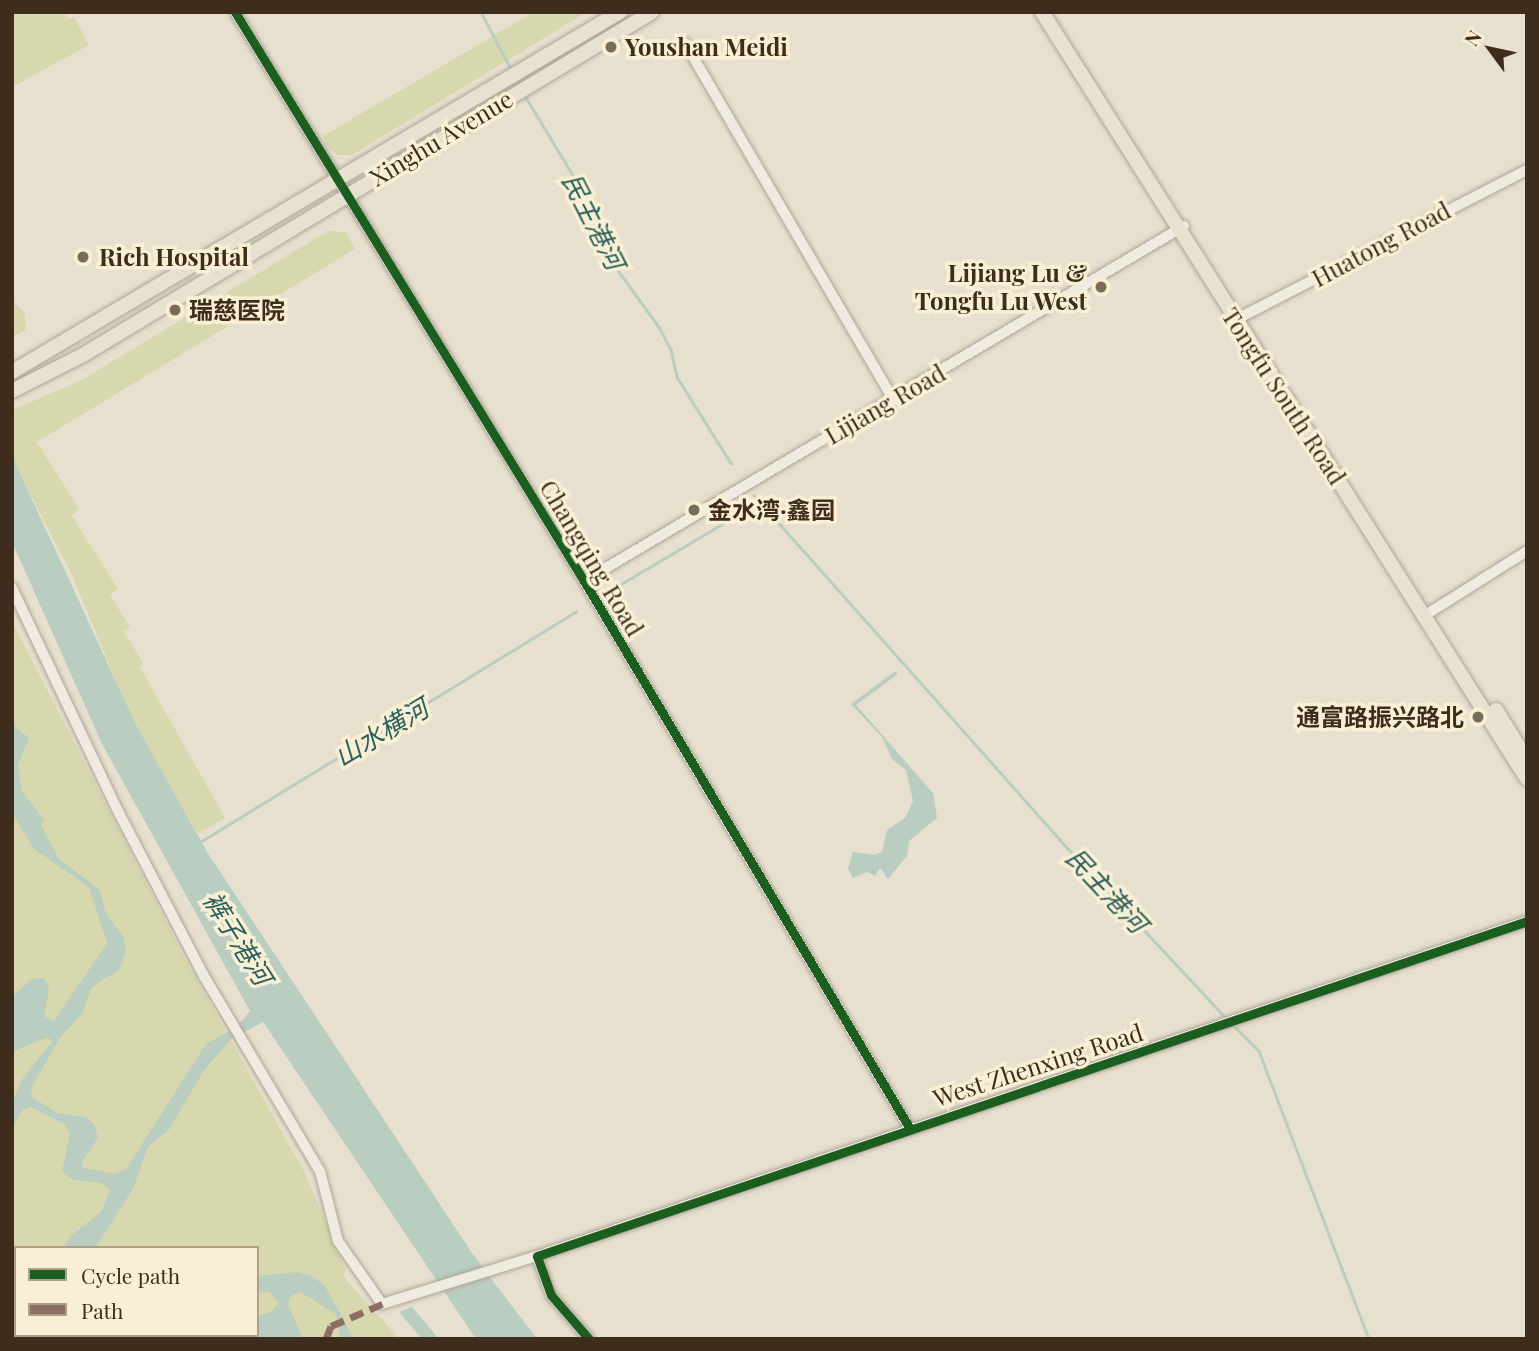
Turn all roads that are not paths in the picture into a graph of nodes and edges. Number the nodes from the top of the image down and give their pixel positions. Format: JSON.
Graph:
{"nodes":[{"id":1,"x":235,"y":12,"type":"edge"},
{"id":2,"x":620,"y":12,"type":"edge"},
{"id":3,"x":652,"y":12,"type":"edge"},
{"id":4,"x":1042,"y":12,"type":"edge"},
{"id":5,"x":1052,"y":12,"type":"edge"},
{"id":6,"x":685,"y":43,"type":"dead end"},
{"id":7,"x":1527,"y":170,"type":"edge"},
{"id":8,"x":337,"y":182,"type":"junction"},
{"id":9,"x":345,"y":195,"type":"junction"},
{"id":10,"x":1181,"y":227,"type":"junction"},
{"id":11,"x":1239,"y":318,"type":"junction"},
{"id":12,"x":12,"y":372,"type":"edge"},
{"id":13,"x":12,"y":391,"type":"edge"},
{"id":14,"x":894,"y":400,"type":"junction"},
{"id":15,"x":1527,"y":551,"type":"edge"},
{"id":16,"x":584,"y":581,"type":"junction"},
{"id":17,"x":12,"y":588,"type":"edge"},
{"id":18,"x":1429,"y":613,"type":"junction"},
{"id":19,"x":1527,"y":760,"type":"edge"},
{"id":20,"x":1527,"y":779,"type":"edge"},
{"id":21,"x":1527,"y":921,"type":"edge"},
{"id":22,"x":909,"y":1127,"type":"junction"},
{"id":23,"x":537,"y":1256,"type":"junction"},
{"id":24,"x":590,"y":1339,"type":"edge"}],
"edges":[{"from":1,"to":8,"type":"street","name":"Changqing Road"},
{"from":2,"to":8,"type":"main road","name":"Xinghu Avenue"},
{"from":3,"to":9,"type":"main road","name":"Xinghu Avenue"},
{"from":4,"to":10,"type":"main road","name":"Tongfu South Road"},
{"from":5,"to":10,"type":"main road","name":"Tongfu South Road"},
{"from":6,"to":14,"type":"street"},
{"from":7,"to":11,"type":"street","name":"Huatong Road"},
{"from":8,"to":9,"type":"street","name":"Changqing Road"},
{"from":8,"to":12,"type":"main road","name":"Xinghu Avenue"},
{"from":9,"to":13,"type":"main road","name":"Xinghu Avenue"},
{"from":9,"to":16,"type":"street","name":"Changqing Road"},
{"from":10,"to":11,"type":"main road","name":"Tongfu South Road"},
{"from":10,"to":14,"type":"street","name":"Lijiang Road"},
{"from":11,"to":18,"type":"main road","name":"Tongfu South Road"},
{"from":14,"to":16,"type":"street","name":"Lijiang Road"},
{"from":15,"to":18,"type":"street"},
{"from":16,"to":22,"type":"street","name":"Changqing Road"},
{"from":17,"to":23,"type":"street","name":"West Zhenxing Road"},
{"from":18,"to":19,"type":"main road","name":"Tongfu South Road"},
{"from":18,"to":20,"type":"main road","name":"Tongfu South Road"},
{"from":21,"to":22,"type":"street","name":"West Zhenxing Road"},
{"from":22,"to":23,"type":"street","name":"West Zhenxing Road"},
{"from":23,"to":24,"type":"street"}]}
